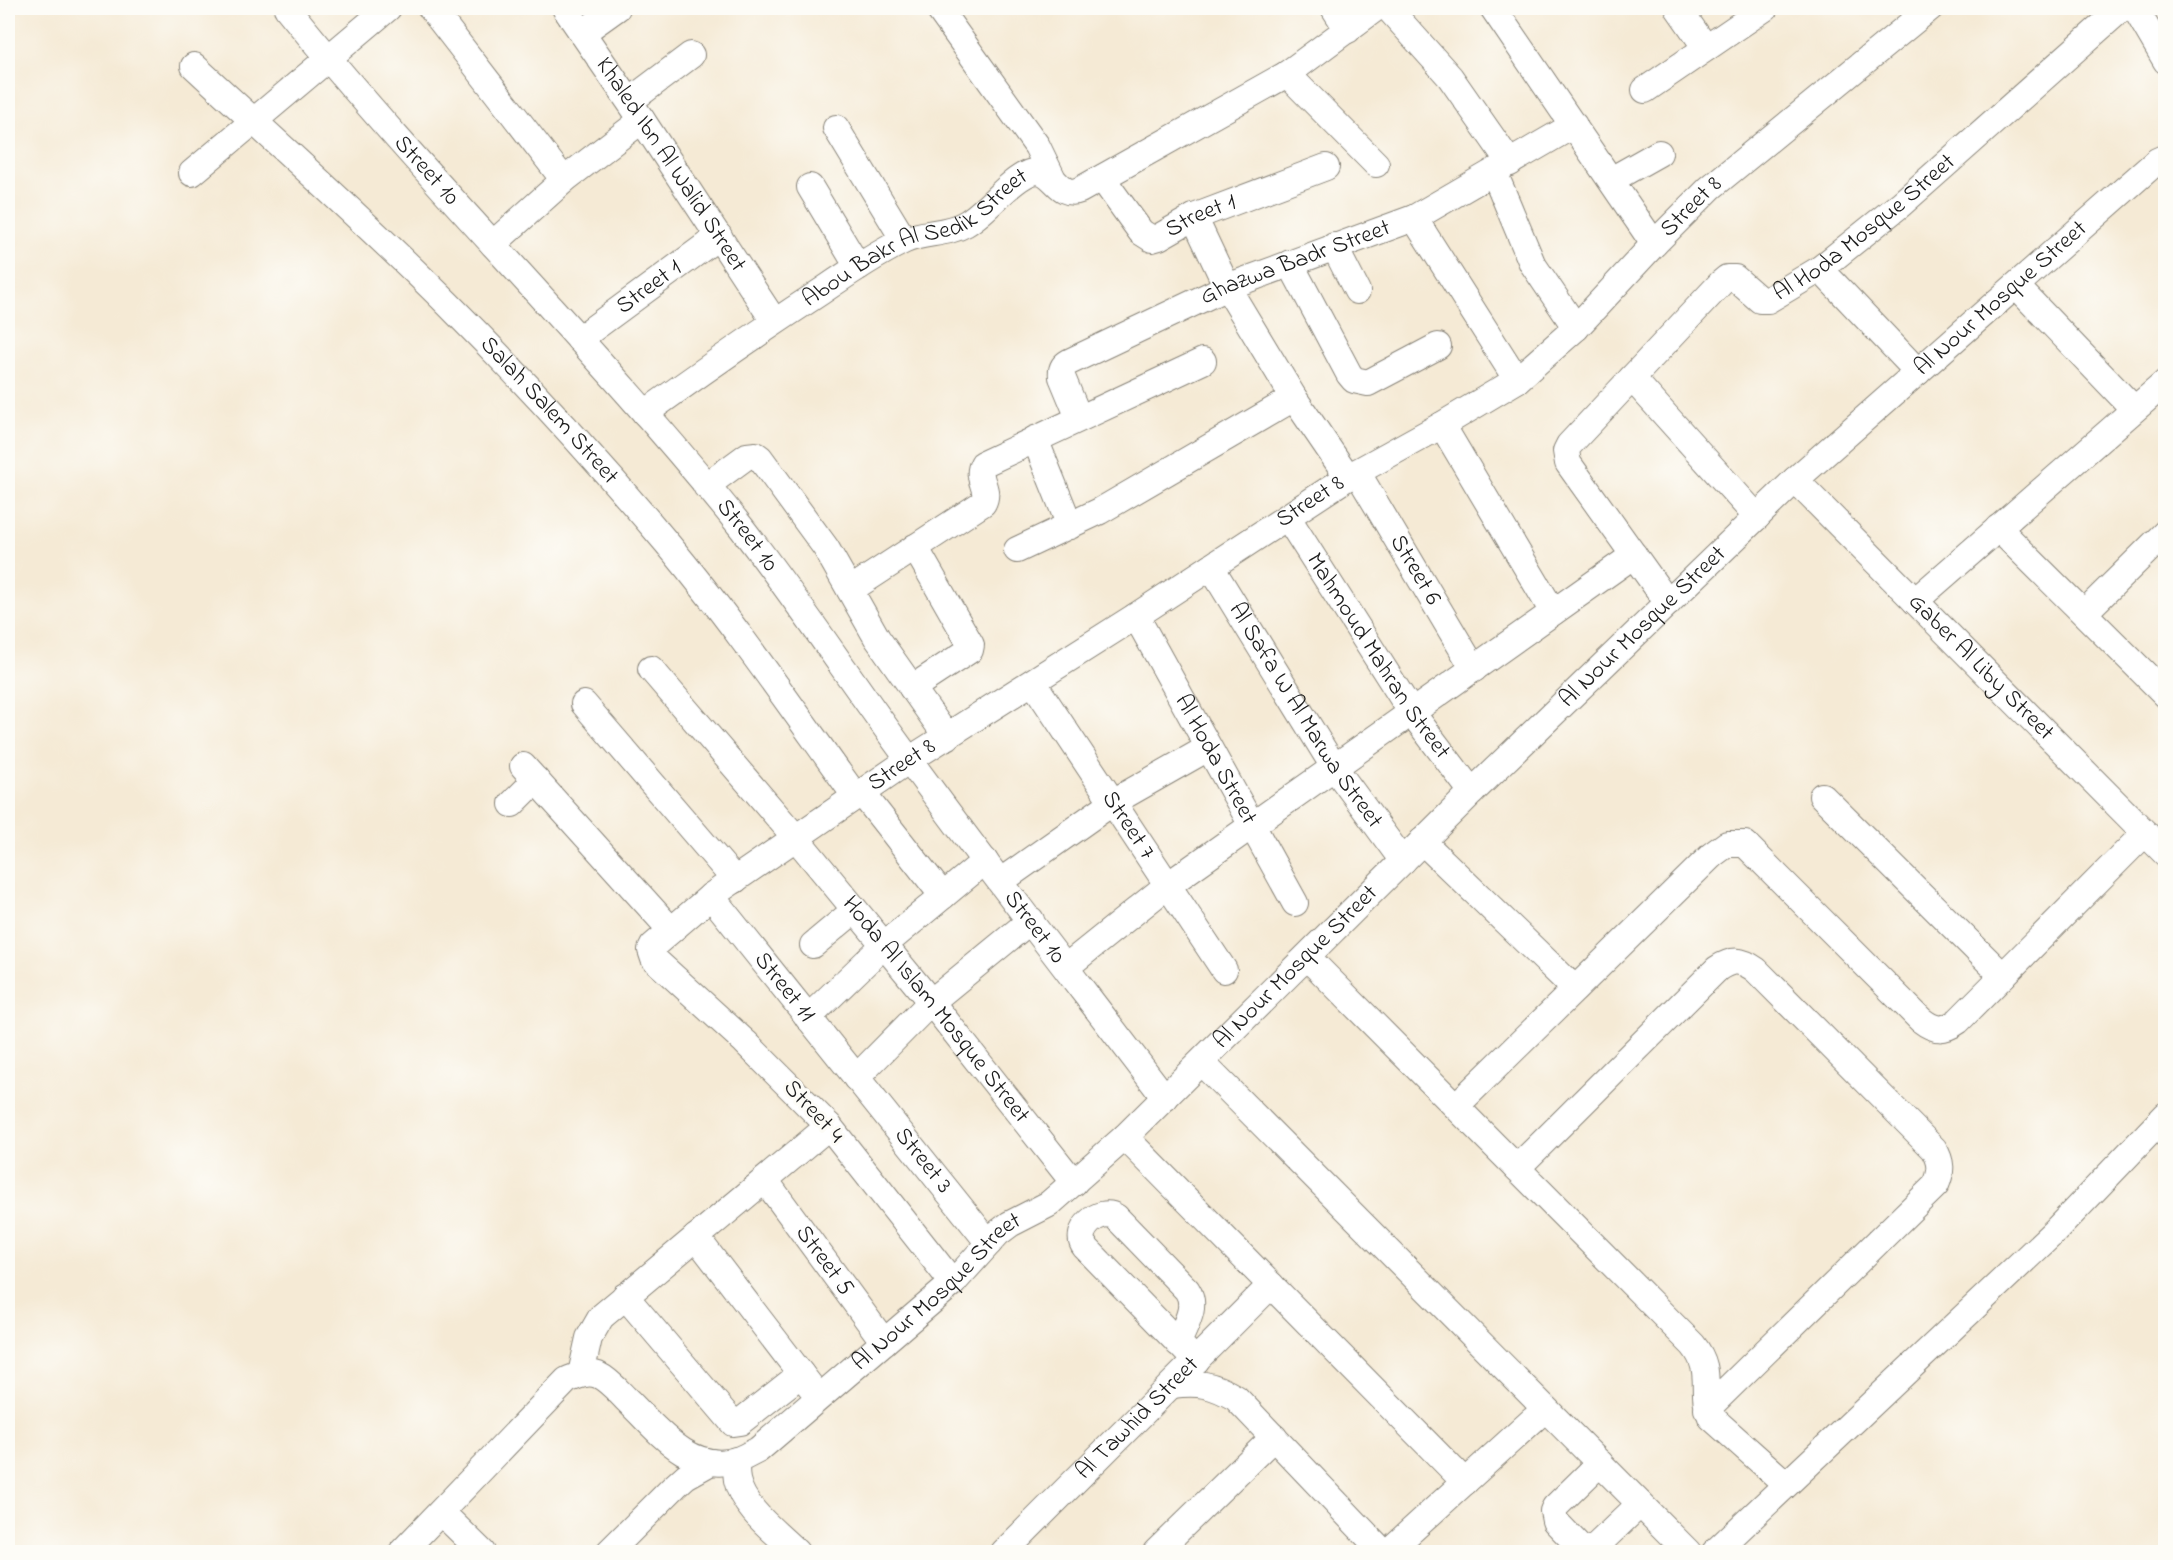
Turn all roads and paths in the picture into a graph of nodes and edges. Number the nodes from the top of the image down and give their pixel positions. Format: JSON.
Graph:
{"nodes":[{"id":1,"x":287,"y":8,"type":"edge"},
{"id":2,"x":388,"y":8,"type":"edge"},
{"id":3,"x":431,"y":8,"type":"edge"},
{"id":4,"x":565,"y":8,"type":"edge"},
{"id":5,"x":617,"y":8,"type":"edge"},
{"id":6,"x":938,"y":8,"type":"edge"},
{"id":7,"x":1334,"y":8,"type":"edge"},
{"id":8,"x":1376,"y":8,"type":"edge"},
{"id":9,"x":1388,"y":8,"type":"edge"},
{"id":10,"x":1493,"y":8,"type":"edge"},
{"id":11,"x":1678,"y":8,"type":"edge"},
{"id":12,"x":1765,"y":8,"type":"edge"},
{"id":13,"x":1930,"y":8,"type":"edge"},
{"id":14,"x":2122,"y":8,"type":"edge"},
{"id":15,"x":2135,"y":8,"type":"edge"},
{"id":16,"x":1348,"y":30,"type":"junction"},
{"id":17,"x":582,"y":33,"type":"junction"},
{"id":18,"x":1706,"y":48,"type":"junction"},
{"id":19,"x":691,"y":55,"type":"dead end"},
{"id":20,"x":327,"y":57,"type":"junction"},
{"id":21,"x":2166,"y":61,"type":"edge"},
{"id":22,"x":194,"y":66,"type":"dead end"},
{"id":23,"x":1287,"y":74,"type":"junction"},
{"id":24,"x":1645,"y":90,"type":"dead end"},
{"id":25,"x":636,"y":111,"type":"junction"},
{"id":26,"x":253,"y":121,"type":"junction"},
{"id":27,"x":1574,"y":125,"type":"junction"},
{"id":28,"x":836,"y":128,"type":"dead end"},
{"id":29,"x":1659,"y":153,"type":"dead end"},
{"id":30,"x":2166,"y":157,"type":"edge"},
{"id":31,"x":1376,"y":164,"type":"dead end"},
{"id":32,"x":1326,"y":167,"type":"dead end"},
{"id":33,"x":1502,"y":168,"type":"junction"},
{"id":34,"x":192,"y":173,"type":"dead end"},
{"id":35,"x":1052,"y":177,"type":"junction"},
{"id":36,"x":1102,"y":178,"type":"junction"},
{"id":37,"x":564,"y":180,"type":"junction"},
{"id":38,"x":1611,"y":180,"type":"junction"},
{"id":39,"x":810,"y":187,"type":"dead end"},
{"id":40,"x":1194,"y":217,"type":"junction"},
{"id":41,"x":1414,"y":218,"type":"junction"},
{"id":42,"x":719,"y":236,"type":"junction"},
{"id":43,"x":904,"y":240,"type":"junction"},
{"id":44,"x":493,"y":244,"type":"junction"},
{"id":45,"x":1654,"y":244,"type":"junction"},
{"id":46,"x":1334,"y":246,"type":"junction"},
{"id":47,"x":1290,"y":263,"type":"junction"},
{"id":48,"x":858,"y":267,"type":"junction"},
{"id":49,"x":1820,"y":269,"type":"junction"},
{"id":50,"x":2016,"y":286,"type":"junction"},
{"id":51,"x":1227,"y":287,"type":"junction"},
{"id":52,"x":1358,"y":291,"type":"dead end"},
{"id":53,"x":774,"y":321,"type":"junction"},
{"id":54,"x":1576,"y":328,"type":"junction"},
{"id":55,"x":579,"y":339,"type":"junction"},
{"id":56,"x":1438,"y":346,"type":"dead end"},
{"id":57,"x":1203,"y":361,"type":"dead end"},
{"id":58,"x":1918,"y":372,"type":"junction"},
{"id":59,"x":1632,"y":378,"type":"junction"},
{"id":60,"x":1517,"y":380,"type":"junction"},
{"id":61,"x":2166,"y":382,"type":"edge"},
{"id":62,"x":1294,"y":398,"type":"junction"},
{"id":63,"x":2134,"y":409,"type":"junction"},
{"id":64,"x":645,"y":413,"type":"junction"},
{"id":65,"x":1079,"y":418,"type":"junction"},
{"id":66,"x":1442,"y":425,"type":"junction"},
{"id":67,"x":1035,"y":439,"type":"junction"},
{"id":68,"x":1353,"y":474,"type":"junction"},
{"id":69,"x":1796,"y":480,"type":"junction"},
{"id":70,"x":706,"y":486,"type":"junction"},
{"id":71,"x":1757,"y":517,"type":"junction"},
{"id":72,"x":1288,"y":518,"type":"junction"},
{"id":73,"x":1070,"y":526,"type":"junction"},
{"id":74,"x":1998,"y":528,"type":"junction"},
{"id":75,"x":2166,"y":532,"type":"edge"},
{"id":76,"x":915,"y":548,"type":"junction"},
{"id":77,"x":1017,"y":550,"type":"dead end"},
{"id":78,"x":1634,"y":555,"type":"junction"},
{"id":79,"x":1211,"y":567,"type":"junction"},
{"id":80,"x":850,"y":590,"type":"junction"},
{"id":81,"x":1915,"y":601,"type":"junction"},
{"id":82,"x":1668,"y":603,"type":"junction"},
{"id":83,"x":1553,"y":612,"type":"junction"},
{"id":84,"x":2084,"y":614,"type":"junction"},
{"id":85,"x":1136,"y":616,"type":"junction"},
{"id":86,"x":651,"y":669,"type":"dead end"},
{"id":87,"x":1474,"y":669,"type":"junction"},
{"id":88,"x":1033,"y":682,"type":"junction"},
{"id":89,"x":912,"y":688,"type":"junction"},
{"id":90,"x":2166,"y":695,"type":"edge"},
{"id":91,"x":584,"y":704,"type":"dead end"},
{"id":92,"x":1412,"y":713,"type":"junction"},
{"id":93,"x":947,"y":737,"type":"junction"},
{"id":94,"x":1208,"y":748,"type":"junction"},
{"id":95,"x":909,"y":760,"type":"junction"},
{"id":96,"x":1334,"y":767,"type":"junction"},
{"id":97,"x":1472,"y":792,"type":"junction"},
{"id":98,"x":859,"y":795,"type":"junction"},
{"id":99,"x":1822,"y":796,"type":"dead end"},
{"id":100,"x":1113,"y":802,"type":"junction"},
{"id":101,"x":512,"y":804,"type":"dead end"},
{"id":102,"x":1252,"y":826,"type":"junction"},
{"id":103,"x":2145,"y":833,"type":"junction"},
{"id":104,"x":796,"y":838,"type":"junction"},
{"id":105,"x":1422,"y":841,"type":"junction"},
{"id":106,"x":2166,"y":854,"type":"edge"},
{"id":107,"x":985,"y":861,"type":"junction"},
{"id":108,"x":1403,"y":861,"type":"junction"},
{"id":109,"x":735,"y":880,"type":"junction"},
{"id":110,"x":1001,"y":881,"type":"junction"},
{"id":111,"x":1168,"y":885,"type":"junction"},
{"id":112,"x":711,"y":896,"type":"junction"},
{"id":113,"x":942,"y":896,"type":"junction"},
{"id":114,"x":1295,"y":903,"type":"dead end"},
{"id":115,"x":855,"y":910,"type":"junction"},
{"id":116,"x":1031,"y":920,"type":"junction"},
{"id":117,"x":671,"y":930,"type":"junction"},
{"id":118,"x":813,"y":945,"type":"dead end"},
{"id":119,"x":884,"y":945,"type":"junction"},
{"id":120,"x":653,"y":954,"type":"joint"},
{"id":121,"x":1307,"y":957,"type":"junction"},
{"id":122,"x":1066,"y":967,"type":"junction"},
{"id":123,"x":1224,"y":970,"type":"dead end"},
{"id":124,"x":2003,"y":976,"type":"junction"},
{"id":125,"x":1575,"y":989,"type":"junction"},
{"id":126,"x":931,"y":1002,"type":"junction"},
{"id":127,"x":808,"y":1018,"type":"junction"},
{"id":128,"x":1202,"y":1063,"type":"junction"},
{"id":129,"x":856,"y":1078,"type":"junction"},
{"id":130,"x":1165,"y":1098,"type":"junction"},
{"id":131,"x":1456,"y":1106,"type":"junction"},
{"id":132,"x":2166,"y":1115,"type":"edge"},
{"id":133,"x":830,"y":1126,"type":"junction"},
{"id":134,"x":1125,"y":1137,"type":"junction"},
{"id":135,"x":1517,"y":1168,"type":"junction"},
{"id":136,"x":765,"y":1180,"type":"junction"},
{"id":137,"x":1074,"y":1183,"type":"junction"},
{"id":138,"x":696,"y":1237,"type":"junction"},
{"id":139,"x":989,"y":1243,"type":"junction"},
{"id":140,"x":953,"y":1283,"type":"junction"},
{"id":141,"x":1271,"y":1285,"type":"junction"},
{"id":142,"x":625,"y":1296,"type":"junction"},
{"id":143,"x":884,"y":1342,"type":"junction"},
{"id":144,"x":1178,"y":1342,"type":"junction"},
{"id":145,"x":1196,"y":1361,"type":"junction"},
{"id":146,"x":581,"y":1374,"type":"junction"},
{"id":147,"x":801,"y":1374,"type":"junction"},
{"id":148,"x":1172,"y":1385,"type":"junction"},
{"id":149,"x":819,"y":1398,"type":"junction"},
{"id":150,"x":1707,"y":1408,"type":"junction"},
{"id":151,"x":1545,"y":1409,"type":"junction"},
{"id":152,"x":1274,"y":1437,"type":"junction"},
{"id":153,"x":724,"y":1461,"type":"junction"},
{"id":154,"x":1600,"y":1463,"type":"junction"},
{"id":155,"x":1465,"y":1482,"type":"junction"},
{"id":156,"x":1786,"y":1484,"type":"junction"},
{"id":157,"x":1640,"y":1504,"type":"junction"},
{"id":158,"x":441,"y":1512,"type":"junction"},
{"id":159,"x":402,"y":1552,"type":"edge"},
{"id":160,"x":479,"y":1552,"type":"edge"},
{"id":161,"x":609,"y":1552,"type":"edge"},
{"id":162,"x":796,"y":1552,"type":"edge"},
{"id":163,"x":1004,"y":1552,"type":"edge"},
{"id":164,"x":1156,"y":1552,"type":"edge"},
{"id":165,"x":1383,"y":1552,"type":"edge"},
{"id":166,"x":1388,"y":1552,"type":"edge"},
{"id":167,"x":1688,"y":1552,"type":"edge"},
{"id":168,"x":1715,"y":1552,"type":"edge"}],
"edges":[{"from":1,"to":20,"type":"street","name":"Street 10"},
{"from":2,"to":20,"type":"street"},
{"from":3,"to":37,"type":"street"},
{"from":4,"to":17,"type":"street","name":"Khaled Ibn Al Walid Street"},
{"from":5,"to":17,"type":"street"},
{"from":6,"to":35,"type":"street"},
{"from":7,"to":16,"type":"street"},
{"from":8,"to":16,"type":"street","name":"Abou Bakr Al Sedik Street"},
{"from":9,"to":33,"type":"street"},
{"from":10,"to":27,"type":"street"},
{"from":11,"to":18,"type":"street"},
{"from":12,"to":18,"type":"street"},
{"from":13,"to":45,"type":"street","name":"Street 8"},
{"from":14,"to":49,"type":"street","name":"Al Hoda Mosque Street"},
{"from":15,"to":21,"type":"street"},
{"from":16,"to":23,"type":"street","name":"Abou Bakr Al Sedik Street"},
{"from":17,"to":25,"type":"street","name":"Khaled Ibn Al Walid Street"},
{"from":18,"to":24,"type":"street"},
{"from":19,"to":25,"type":"street"},
{"from":20,"to":26,"type":"street"},
{"from":20,"to":44,"type":"street","name":"Street 10"},
{"from":22,"to":26,"type":"street","name":"Salah Salem Street"},
{"from":23,"to":31,"type":"street"},
{"from":23,"to":36,"type":"street","name":"Abou Bakr Al Sedik Street"},
{"from":25,"to":37,"type":"street"},
{"from":25,"to":42,"type":"street","name":"Khaled Ibn Al Walid Street"},
{"from":26,"to":34,"type":"street"},
{"from":26,"to":98,"type":"street","name":"Salah Salem Street"},
{"from":27,"to":33,"type":"street","name":"Ghazwa Badr Street"},
{"from":27,"to":38,"type":"street"},
{"from":28,"to":43,"type":"street"},
{"from":29,"to":38,"type":"street"},
{"from":30,"to":50,"type":"street","name":"Al Nour Mosque Street"},
{"from":32,"to":40,"type":"street","name":"Street 1"},
{"from":33,"to":41,"type":"street","name":"Ghazwa Badr Street"},
{"from":33,"to":54,"type":"street"},
{"from":35,"to":36,"type":"street","name":"Abou Bakr Al Sedik Street"},
{"from":35,"to":43,"type":"street","name":"Abou Bakr Al Sedik Street"},
{"from":36,"to":40,"type":"street","name":"Street 1"},
{"from":37,"to":44,"type":"street"},
{"from":38,"to":45,"type":"street"},
{"from":39,"to":48,"type":"street"},
{"from":40,"to":51,"type":"street","name":"Street 6"},
{"from":41,"to":46,"type":"street","name":"Ghazwa Badr Street"},
{"from":41,"to":60,"type":"street"},
{"from":42,"to":53,"type":"street","name":"Khaled Ibn Al Walid Street"},
{"from":42,"to":55,"type":"street","name":"Street 1"},
{"from":43,"to":48,"type":"street","name":"Abou Bakr Al Sedik Street"},
{"from":44,"to":55,"type":"street","name":"Street 10"},
{"from":45,"to":54,"type":"street","name":"Street 8"},
{"from":46,"to":47,"type":"street","name":"Ghazwa Badr Street"},
{"from":46,"to":52,"type":"street"},
{"from":47,"to":51,"type":"street","name":"Ghazwa Badr Street"},
{"from":47,"to":56,"type":"street"},
{"from":48,"to":53,"type":"street","name":"Abou Bakr Al Sedik Street"},
{"from":49,"to":58,"type":"street"},
{"from":49,"to":59,"type":"street","name":"Al Hoda Mosque Street"},
{"from":50,"to":58,"type":"street","name":"Al Nour Mosque Street"},
{"from":50,"to":63,"type":"street"},
{"from":51,"to":62,"type":"street","name":"Street 6"},
{"from":51,"to":65,"type":"street","name":"Ghazwa Badr Street"},
{"from":53,"to":64,"type":"street","name":"Abou Bakr Al Sedik Street"},
{"from":54,"to":60,"type":"street","name":"Street 8"},
{"from":55,"to":64,"type":"street","name":"Street 10"},
{"from":57,"to":65,"type":"street"},
{"from":58,"to":69,"type":"street","name":"Al Nour Mosque Street"},
{"from":59,"to":71,"type":"street"},
{"from":59,"to":78,"type":"street","name":"Al Hoda Mosque Street"},
{"from":60,"to":66,"type":"street","name":"Street 8"},
{"from":61,"to":63,"type":"street"},
{"from":62,"to":68,"type":"street","name":"Street 6"},
{"from":62,"to":73,"type":"street"},
{"from":63,"to":74,"type":"street"},
{"from":64,"to":70,"type":"street","name":"Street 10"},
{"from":65,"to":67,"type":"street"},
{"from":66,"to":68,"type":"street","name":"Street 8"},
{"from":66,"to":83,"type":"street"},
{"from":67,"to":73,"type":"street"},
{"from":67,"to":76,"type":"street"},
{"from":68,"to":72,"type":"street","name":"Street 8"},
{"from":68,"to":87,"type":"street","name":"Street 6"},
{"from":69,"to":71,"type":"street","name":"Al Nour Mosque Street"},
{"from":69,"to":81,"type":"street","name":"Gaber Al Liby Street"},
{"from":70,"to":80,"type":"street"},
{"from":70,"to":95,"type":"street","name":"Street 10"},
{"from":71,"to":82,"type":"street","name":"Al Nour Mosque Street"},
{"from":72,"to":79,"type":"street","name":"Street 8"},
{"from":72,"to":92,"type":"street","name":"Mahmoud Mahran Street"},
{"from":73,"to":77,"type":"street"},
{"from":74,"to":81,"type":"street"},
{"from":74,"to":84,"type":"street"},
{"from":75,"to":84,"type":"street"},
{"from":76,"to":80,"type":"street"},
{"from":76,"to":89,"type":"street"},
{"from":78,"to":82,"type":"street","name":"Al Hoda Mosque Street"},
{"from":78,"to":83,"type":"street"},
{"from":79,"to":85,"type":"street","name":"Street 8"},
{"from":79,"to":96,"type":"street","name":"Al Safa W Al Marwa Street"},
{"from":80,"to":89,"type":"street"},
{"from":81,"to":103,"type":"street","name":"Gaber Al Liby Street"},
{"from":82,"to":97,"type":"street","name":"Al Nour Mosque Street"},
{"from":83,"to":87,"type":"street"},
{"from":84,"to":90,"type":"street"},
{"from":85,"to":88,"type":"street","name":"Street 8"},
{"from":85,"to":94,"type":"street","name":"Al Hoda Street"},
{"from":86,"to":104,"type":"street","name":"Hoda Al Islam Mosque Street"},
{"from":87,"to":92,"type":"street"},
{"from":88,"to":93,"type":"street","name":"Street 8"},
{"from":88,"to":100,"type":"street","name":"Street 7"},
{"from":89,"to":93,"type":"street"},
{"from":91,"to":109,"type":"street"},
{"from":92,"to":96,"type":"street"},
{"from":92,"to":97,"type":"street","name":"Mahmoud Mahran Street"},
{"from":93,"to":95,"type":"street","name":"Street 8"},
{"from":94,"to":100,"type":"street"},
{"from":94,"to":102,"type":"street","name":"Al Hoda Street"},
{"from":95,"to":98,"type":"street","name":"Street 8"},
{"from":95,"to":107,"type":"street","name":"Street 10"},
{"from":96,"to":102,"type":"street"},
{"from":96,"to":108,"type":"street","name":"Al Safa W Al Marwa Street"},
{"from":97,"to":105,"type":"street","name":"Al Nour Mosque Street"},
{"from":98,"to":104,"type":"street","name":"Street 8"},
{"from":98,"to":113,"type":"street"},
{"from":99,"to":124,"type":"street"},
{"from":100,"to":110,"type":"street"},
{"from":100,"to":111,"type":"street","name":"Street 7"},
{"from":101,"to":117,"type":"street"},
{"from":102,"to":111,"type":"street"},
{"from":102,"to":114,"type":"street","name":"Al Hoda Street"},
{"from":103,"to":106,"type":"street","name":"Gaber Al Liby Street"},
{"from":103,"to":124,"type":"street"},
{"from":104,"to":109,"type":"street","name":"Street 8"},
{"from":104,"to":115,"type":"street","name":"Hoda Al Islam Mosque Street"},
{"from":105,"to":108,"type":"street","name":"Al Nour Mosque Street"},
{"from":105,"to":125,"type":"street"},
{"from":107,"to":110,"type":"street","name":"Street 10"},
{"from":107,"to":113,"type":"street"},
{"from":108,"to":121,"type":"street","name":"Al Nour Mosque Street"},
{"from":109,"to":112,"type":"street","name":"Street 8"},
{"from":110,"to":116,"type":"street","name":"Street 10"},
{"from":111,"to":122,"type":"street"},
{"from":111,"to":123,"type":"street","name":"Street 7"},
{"from":112,"to":117,"type":"street","name":"Street 8"},
{"from":112,"to":127,"type":"street","name":"Street 11"},
{"from":113,"to":119,"type":"street"},
{"from":115,"to":118,"type":"street"},
{"from":115,"to":119,"type":"street","name":"Hoda Al Islam Mosque Street"},
{"from":116,"to":122,"type":"street","name":"Street 10"},
{"from":116,"to":126,"type":"street"},
{"from":117,"to":120,"type":"street","name":"Street 8"},
{"from":119,"to":126,"type":"street","name":"Hoda Al Islam Mosque Street"},
{"from":119,"to":127,"type":"street"},
{"from":120,"to":133,"type":"street","name":"Street 4"},
{"from":121,"to":128,"type":"street","name":"Al Nour Mosque Street"},
{"from":121,"to":131,"type":"street"},
{"from":122,"to":130,"type":"street","name":"Street 10"},
{"from":124,"to":125,"type":"street"},
{"from":125,"to":131,"type":"street"},
{"from":126,"to":129,"type":"street"},
{"from":126,"to":137,"type":"street","name":"Hoda Al Islam Mosque Street"},
{"from":127,"to":129,"type":"street","name":"Street 11"},
{"from":128,"to":130,"type":"street","name":"Al Nour Mosque Street"},
{"from":128,"to":151,"type":"street"},
{"from":129,"to":139,"type":"street","name":"Street 3"},
{"from":130,"to":134,"type":"street","name":"Al Nour Mosque Street"},
{"from":131,"to":135,"type":"street"},
{"from":132,"to":156,"type":"street"},
{"from":133,"to":136,"type":"street"},
{"from":133,"to":140,"type":"street","name":"Street 4"},
{"from":134,"to":137,"type":"street","name":"Al Nour Mosque Street"},
{"from":134,"to":141,"type":"street"},
{"from":135,"to":150,"type":"street"},
{"from":135,"to":150,"type":"street"},
{"from":136,"to":138,"type":"street"},
{"from":136,"to":143,"type":"street","name":"Street 5"},
{"from":137,"to":139,"type":"street","name":"Al Nour Mosque Street"},
{"from":138,"to":142,"type":"street"},
{"from":138,"to":147,"type":"street"},
{"from":139,"to":140,"type":"street","name":"Al Nour Mosque Street"},
{"from":140,"to":143,"type":"street","name":"Al Nour Mosque Street"},
{"from":141,"to":145,"type":"street","name":"Al Tawhid Street"},
{"from":141,"to":155,"type":"street"},
{"from":142,"to":146,"type":"street"},
{"from":142,"to":147,"type":"street"},
{"from":143,"to":149,"type":"street","name":"Al Nour Mosque Street"},
{"from":144,"to":144,"type":"street"},
{"from":144,"to":145,"type":"street"},
{"from":145,"to":148,"type":"street","name":"Al Tawhid Street"},
{"from":146,"to":153,"type":"street"},
{"from":146,"to":158,"type":"street"},
{"from":147,"to":149,"type":"street"},
{"from":148,"to":152,"type":"street"},
{"from":148,"to":163,"type":"street","name":"Al Tawhid Street"},
{"from":149,"to":153,"type":"street","name":"Al Nour Mosque Street"},
{"from":150,"to":156,"type":"street"},
{"from":151,"to":154,"type":"street"},
{"from":151,"to":155,"type":"street"},
{"from":152,"to":164,"type":"street"},
{"from":152,"to":165,"type":"street"},
{"from":153,"to":161,"type":"street","name":"Al Nour Mosque Street"},
{"from":153,"to":162,"type":"street"},
{"from":154,"to":157,"type":"street"},
{"from":154,"to":157,"type":"street"},
{"from":155,"to":166,"type":"street"},
{"from":156,"to":168,"type":"street"},
{"from":157,"to":167,"type":"street"},
{"from":158,"to":159,"type":"street"},
{"from":158,"to":160,"type":"street"}]}
